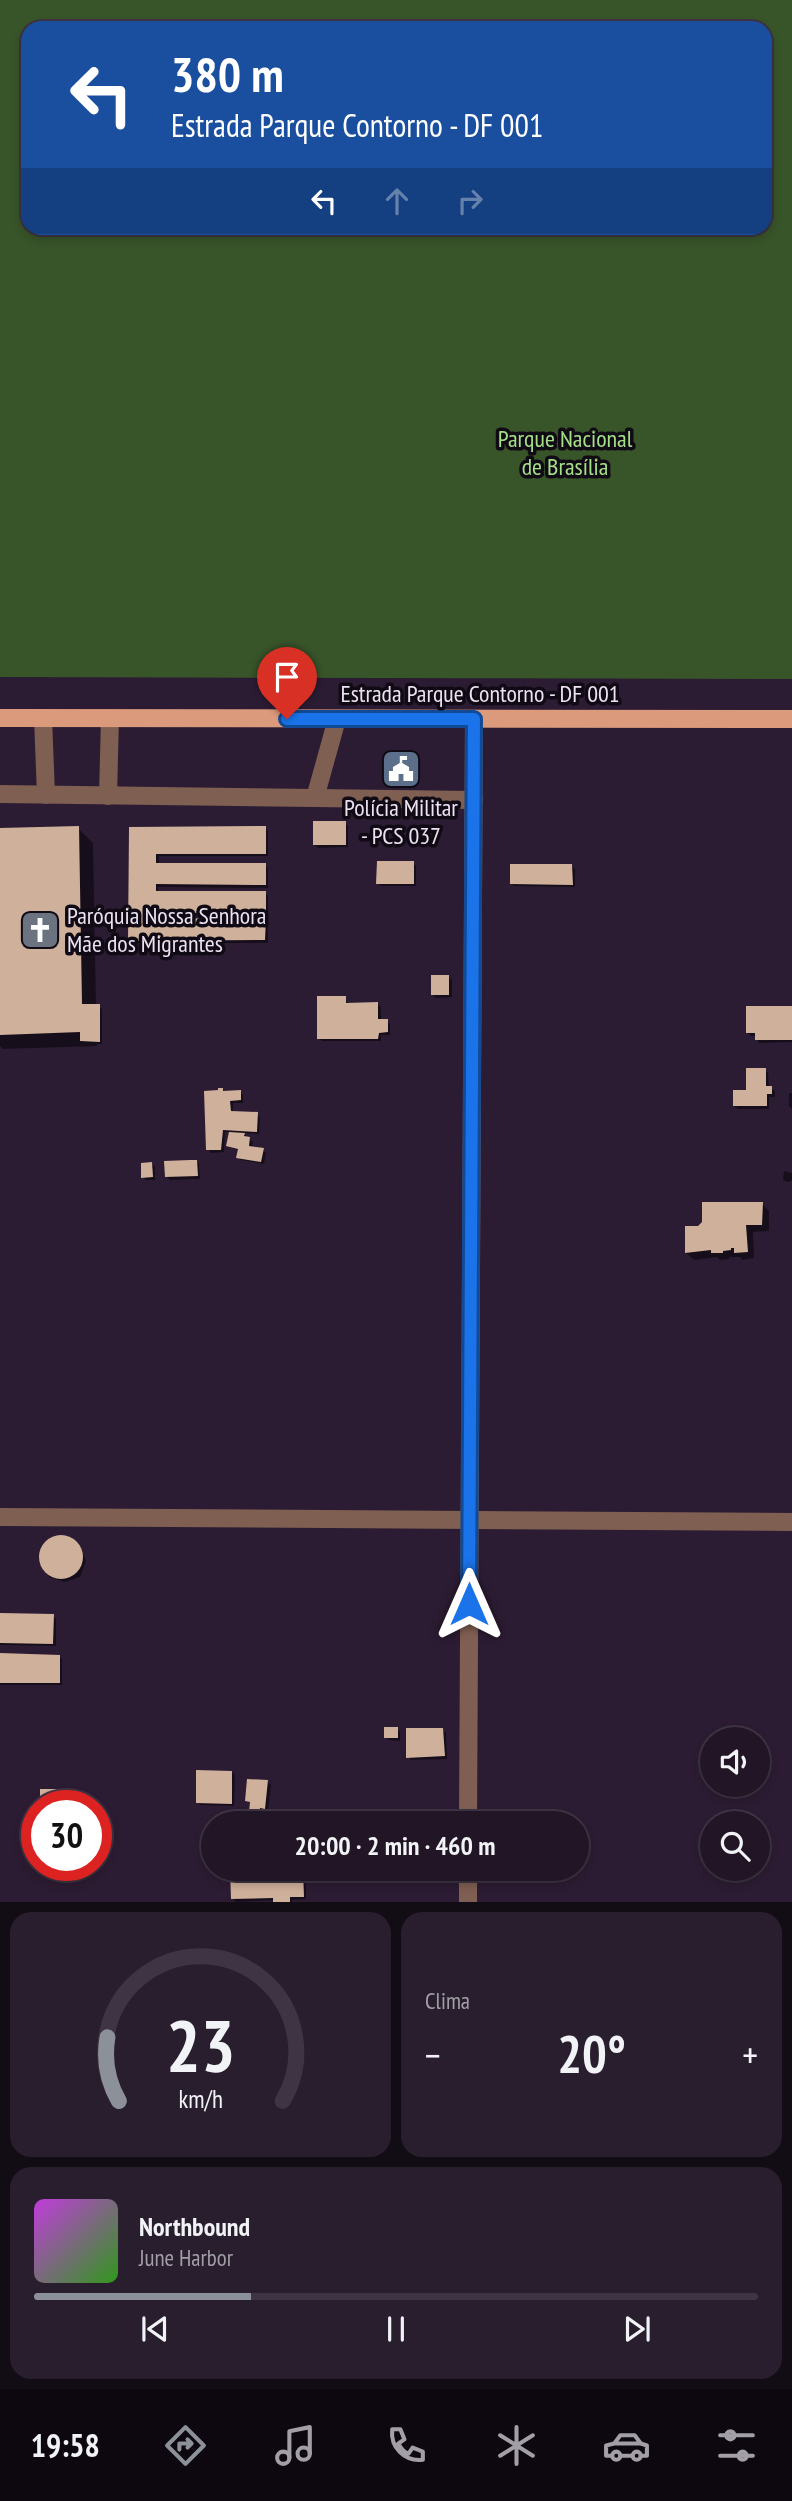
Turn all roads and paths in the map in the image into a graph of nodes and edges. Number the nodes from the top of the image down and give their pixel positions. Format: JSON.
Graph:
{"nodes":[{"id":1,"x":0,"y":718,"type":"edge"},
{"id":2,"x":43,"y":718,"type":"junction"},
{"id":3,"x":110,"y":718,"type":"junction"},
{"id":4,"x":337,"y":719,"type":"junction"},
{"id":5,"x":474,"y":719,"type":"junction"},
{"id":6,"x":792,"y":719,"type":"edge"},
{"id":7,"x":0,"y":794,"type":"edge"},
{"id":8,"x":46,"y":795,"type":"junction"},
{"id":9,"x":108,"y":796,"type":"junction"},
{"id":10,"x":315,"y":798,"type":"junction"},
{"id":11,"x":474,"y":800,"type":"junction"},
{"id":12,"x":0,"y":1517,"type":"edge"},
{"id":13,"x":470,"y":1521,"type":"junction"},
{"id":14,"x":792,"y":1522,"type":"edge"},
{"id":15,"x":468,"y":1811,"type":"edge"},
{"id":16,"x":468,"y":1881,"type":"edge"},
{"id":17,"x":468,"y":1902,"type":"edge"}],
"edges":[{"from":1,"to":2,"type":"main road","name":"Estrada Parque Contorno - DF 001"},
{"from":2,"to":3,"type":"main road","name":"Estrada Parque Contorno - DF 001"},
{"from":2,"to":8,"type":"street"},
{"from":3,"to":4,"type":"main road","name":"Estrada Parque Contorno - DF 001"},
{"from":3,"to":9,"type":"street"},
{"from":4,"to":5,"type":"main road","name":"Estrada Parque Contorno - DF 001"},
{"from":4,"to":10,"type":"street"},
{"from":5,"to":6,"type":"main road","name":"Estrada Parque Contorno - DF 001"},
{"from":5,"to":11,"type":"street"},
{"from":7,"to":8,"type":"street"},
{"from":8,"to":9,"type":"street"},
{"from":9,"to":10,"type":"street"},
{"from":10,"to":11,"type":"street"},
{"from":11,"to":13,"type":"street"},
{"from":12,"to":13,"type":"street"},
{"from":13,"to":14,"type":"street"},
{"from":13,"to":15,"type":"street"},
{"from":16,"to":17,"type":"street"}]}
